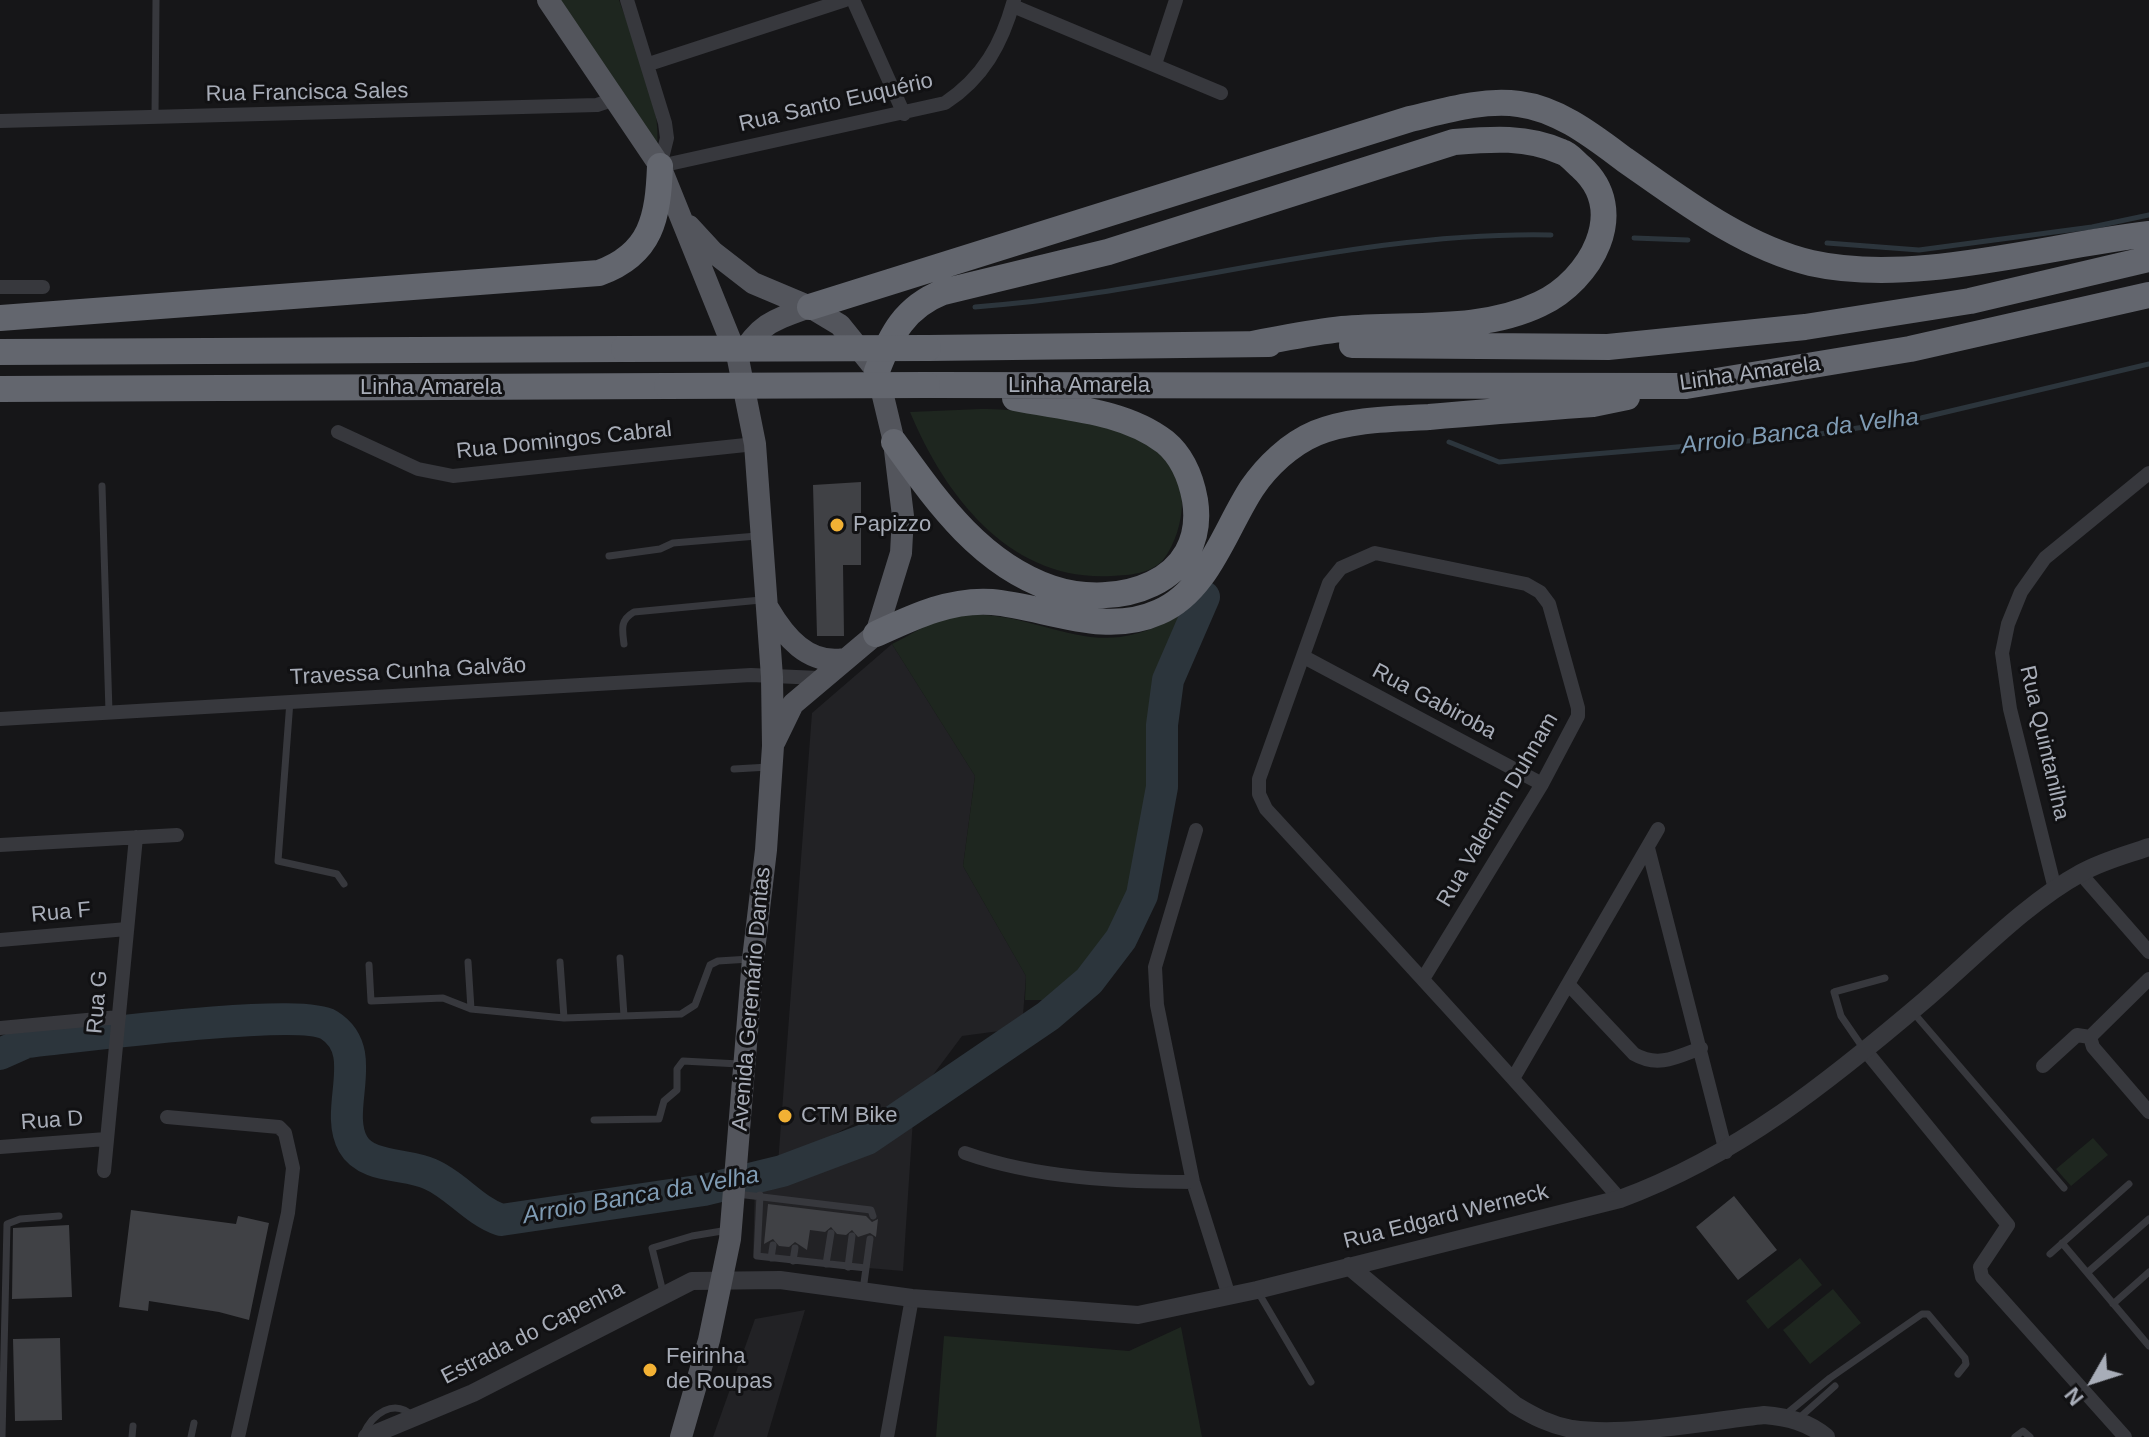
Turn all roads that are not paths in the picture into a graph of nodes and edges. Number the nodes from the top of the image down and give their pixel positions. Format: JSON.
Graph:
{"nodes":[{"id":1,"x":156,"y":0,"type":"edge"},
{"id":2,"x":548,"y":0,"type":"edge"},
{"id":3,"x":627,"y":0,"type":"edge"},
{"id":4,"x":845,"y":0,"type":"edge"},
{"id":5,"x":853,"y":0,"type":"edge"},
{"id":6,"x":1176,"y":0,"type":"edge"},
{"id":7,"x":1013,"y":3,"type":"edge"},
{"id":8,"x":649,"y":64,"type":"junction"},
{"id":9,"x":1155,"y":64,"type":"junction"},
{"id":10,"x":1221,"y":93,"type":"dead end"},
{"id":11,"x":615,"y":99,"type":"junction"},
{"id":12,"x":904,"y":114,"type":"junction"},
{"id":13,"x":155,"y":119,"type":"junction"},
{"id":14,"x":0,"y":121,"type":"edge"},
{"id":15,"x":660,"y":166,"type":"junction"},
{"id":16,"x":680,"y":216,"type":"junction"},
{"id":17,"x":2149,"y":234,"type":"edge"},
{"id":18,"x":2149,"y":259,"type":"edge"},
{"id":19,"x":0,"y":287,"type":"edge"},
{"id":20,"x":43,"y":287,"type":"dead end"},
{"id":21,"x":2149,"y":295,"type":"edge"},
{"id":22,"x":810,"y":307,"type":"junction"},
{"id":23,"x":0,"y":318,"type":"edge"},
{"id":24,"x":1252,"y":344,"type":"junction"},
{"id":25,"x":0,"y":352,"type":"edge"},
{"id":26,"x":738,"y":359,"type":"junction"},
{"id":27,"x":877,"y":371,"type":"junction"},
{"id":28,"x":1686,"y":386,"type":"junction"},
{"id":29,"x":954,"y":387,"type":"junction"},
{"id":30,"x":0,"y":389,"type":"edge"},
{"id":31,"x":338,"y":432,"type":"dead end"},
{"id":32,"x":894,"y":442,"type":"junction"},
{"id":33,"x":755,"y":444,"type":"junction"},
{"id":34,"x":2149,"y":473,"type":"edge"},
{"id":35,"x":102,"y":486,"type":"dead end"},
{"id":36,"x":763,"y":535,"type":"junction"},
{"id":37,"x":609,"y":556,"type":"dead end"},
{"id":38,"x":768,"y":604,"type":"junction"},
{"id":39,"x":876,"y":634,"type":"junction"},
{"id":40,"x":624,"y":644,"type":"dead end"},
{"id":41,"x":1304,"y":657,"type":"junction"},
{"id":42,"x":844,"y":659,"type":"junction"},
{"id":43,"x":772,"y":677,"type":"junction"},
{"id":44,"x":819,"y":678,"type":"junction"},
{"id":45,"x":290,"y":701,"type":"junction"},
{"id":46,"x":109,"y":714,"type":"junction"},
{"id":47,"x":0,"y":719,"type":"edge"},
{"id":48,"x":772,"y":756,"type":"junction"},
{"id":49,"x":734,"y":769,"type":"dead end"},
{"id":50,"x":1542,"y":784,"type":"junction"},
{"id":51,"x":1658,"y":829,"type":"dead end"},
{"id":52,"x":1196,"y":830,"type":"dead end"},
{"id":53,"x":177,"y":835,"type":"dead end"},
{"id":54,"x":136,"y":837,"type":"junction"},
{"id":55,"x":0,"y":845,"type":"edge"},
{"id":56,"x":2149,"y":847,"type":"edge"},
{"id":57,"x":1648,"y":848,"type":"junction"},
{"id":58,"x":2080,"y":873,"type":"junction"},
{"id":59,"x":344,"y":884,"type":"dead end"},
{"id":60,"x":2055,"y":889,"type":"junction"},
{"id":61,"x":127,"y":929,"type":"junction"},
{"id":62,"x":0,"y":940,"type":"edge"},
{"id":63,"x":2149,"y":952,"type":"edge"},
{"id":64,"x":620,"y":958,"type":"dead end"},
{"id":65,"x":753,"y":959,"type":"junction"},
{"id":66,"x":468,"y":962,"type":"dead end"},
{"id":67,"x":560,"y":962,"type":"dead end"},
{"id":68,"x":369,"y":965,"type":"dead end"},
{"id":69,"x":1885,"y":978,"type":"dead end"},
{"id":70,"x":1423,"y":979,"type":"junction"},
{"id":71,"x":2149,"y":979,"type":"edge"},
{"id":72,"x":1569,"y":985,"type":"junction"},
{"id":73,"x":471,"y":1009,"type":"junction"},
{"id":74,"x":1912,"y":1011,"type":"junction"},
{"id":75,"x":624,"y":1016,"type":"junction"},
{"id":76,"x":119,"y":1017,"type":"junction"},
{"id":77,"x":564,"y":1018,"type":"junction"},
{"id":78,"x":0,"y":1028,"type":"edge"},
{"id":79,"x":2090,"y":1037,"type":"junction"},
{"id":80,"x":1701,"y":1048,"type":"junction"},
{"id":81,"x":1865,"y":1050,"type":"junction"},
{"id":82,"x":745,"y":1065,"type":"junction"},
{"id":83,"x":2043,"y":1066,"type":"dead end"},
{"id":84,"x":1514,"y":1077,"type":"junction"},
{"id":85,"x":2149,"y":1112,"type":"edge"},
{"id":86,"x":167,"y":1117,"type":"dead end"},
{"id":87,"x":594,"y":1120,"type":"dead end"},
{"id":88,"x":106,"y":1139,"type":"junction"},
{"id":89,"x":0,"y":1147,"type":"edge"},
{"id":90,"x":1726,"y":1152,"type":"junction"},
{"id":91,"x":965,"y":1153,"type":"dead end"},
{"id":92,"x":104,"y":1171,"type":"dead end"},
{"id":93,"x":1193,"y":1182,"type":"junction"},
{"id":94,"x":2129,"y":1184,"type":"dead end"},
{"id":95,"x":2064,"y":1188,"type":"dead end"},
{"id":96,"x":733,"y":1193,"type":"junction"},
{"id":97,"x":760,"y":1195,"type":"junction"},
{"id":98,"x":1620,"y":1199,"type":"junction"},
{"id":99,"x":59,"y":1216,"type":"dead end"},
{"id":100,"x":873,"y":1216,"type":"dead end"},
{"id":101,"x":2149,"y":1219,"type":"edge"},
{"id":102,"x":730,"y":1230,"type":"junction"},
{"id":103,"x":831,"y":1233,"type":"dead end"},
{"id":104,"x":852,"y":1236,"type":"dead end"},
{"id":105,"x":870,"y":1239,"type":"dead end"},
{"id":106,"x":2062,"y":1243,"type":"junction"},
{"id":107,"x":773,"y":1245,"type":"dead end"},
{"id":108,"x":795,"y":1248,"type":"dead end"},
{"id":109,"x":2050,"y":1254,"type":"dead end"},
{"id":110,"x":771,"y":1258,"type":"junction"},
{"id":111,"x":793,"y":1261,"type":"junction"},
{"id":112,"x":826,"y":1264,"type":"junction"},
{"id":113,"x":1349,"y":1266,"type":"junction"},
{"id":114,"x":848,"y":1267,"type":"junction"},
{"id":115,"x":866,"y":1268,"type":"junction"},
{"id":116,"x":2088,"y":1272,"type":"junction"},
{"id":117,"x":2149,"y":1272,"type":"edge"},
{"id":118,"x":721,"y":1279,"type":"junction"},
{"id":119,"x":863,"y":1290,"type":"junction"},
{"id":120,"x":1257,"y":1290,"type":"junction"},
{"id":121,"x":663,"y":1293,"type":"junction"},
{"id":122,"x":1229,"y":1296,"type":"junction"},
{"id":123,"x":912,"y":1298,"type":"junction"},
{"id":124,"x":2113,"y":1304,"type":"junction"},
{"id":125,"x":2149,"y":1330,"type":"edge"},
{"id":126,"x":2141,"y":1337,"type":"junction"},
{"id":127,"x":2149,"y":1346,"type":"edge"},
{"id":128,"x":1958,"y":1374,"type":"dead end"},
{"id":129,"x":1311,"y":1382,"type":"dead end"},
{"id":130,"x":1835,"y":1386,"type":"dead end"},
{"id":131,"x":1790,"y":1418,"type":"junction"},
{"id":132,"x":194,"y":1423,"type":"dead end"},
{"id":133,"x":133,"y":1426,"type":"dead end"},
{"id":134,"x":2,"y":1437,"type":"edge"},
{"id":135,"x":132,"y":1437,"type":"edge"},
{"id":136,"x":191,"y":1437,"type":"edge"},
{"id":137,"x":238,"y":1437,"type":"edge"},
{"id":138,"x":365,"y":1437,"type":"edge"},
{"id":139,"x":681,"y":1437,"type":"edge"},
{"id":140,"x":887,"y":1437,"type":"edge"},
{"id":141,"x":1826,"y":1437,"type":"edge"},
{"id":142,"x":2015,"y":1437,"type":"edge"},
{"id":143,"x":2030,"y":1437,"type":"edge"},
{"id":144,"x":2125,"y":1437,"type":"edge"}],
"edges":[{"from":1,"to":13,"type":"lane"},
{"from":2,"to":11,"type":"main road","name":"Avenida Geremário Dantas"},
{"from":3,"to":8,"type":"street"},
{"from":4,"to":8,"type":"street"},
{"from":5,"to":12,"type":"street"},
{"from":6,"to":9,"type":"street"},
{"from":7,"to":9,"type":"street"},
{"from":7,"to":12,"type":"street","name":"Rua Santo Euquério"},
{"from":8,"to":15,"type":"street"},
{"from":9,"to":10,"type":"street"},
{"from":11,"to":13,"type":"street","name":"Rua Francisca Sales"},
{"from":11,"to":15,"type":"main road","name":"Avenida Geremário Dantas"},
{"from":12,"to":15,"type":"street","name":"Rua Santo Euquério"},
{"from":13,"to":14,"type":"street","name":"Rua Francisca Sales"},
{"from":15,"to":16,"type":"main road","name":"Avenida Geremário Dantas"},
{"from":15,"to":23,"type":"highway"},
{"from":16,"to":22,"type":"main road","name":"Avenida Geremário Dantas"},
{"from":16,"to":26,"type":"main road","name":"Avenida Geremário Dantas"},
{"from":17,"to":22,"type":"highway"},
{"from":18,"to":24,"type":"highway","name":"Linha Amarela"},
{"from":19,"to":20,"type":"street"},
{"from":21,"to":28,"type":"highway","name":"Linha Amarela"},
{"from":22,"to":26,"type":"main road"},
{"from":22,"to":27,"type":"main road","name":"Avenida Geremário Dantas"},
{"from":24,"to":25,"type":"highway","name":"Linha Amarela","bridge":true},
{"from":24,"to":27,"type":"highway"},
{"from":26,"to":33,"type":"main road","name":"Avenida Geremário Dantas"},
{"from":27,"to":32,"type":"main road","name":"Avenida Geremário Dantas"},
{"from":28,"to":29,"type":"highway","name":"Linha Amarela"},
{"from":28,"to":39,"type":"highway"},
{"from":29,"to":30,"type":"highway","name":"Linha Amarela","bridge":true},
{"from":29,"to":32,"type":"highway"},
{"from":31,"to":33,"type":"street","name":"Rua Domingos Cabral"},
{"from":32,"to":39,"type":"main road","name":"Avenida Geremário Dantas"},
{"from":33,"to":36,"type":"main road","name":"Avenida Geremário Dantas"},
{"from":34,"to":60,"type":"street","name":"Rua Quintanilha"},
{"from":35,"to":46,"type":"lane"},
{"from":36,"to":37,"type":"lane"},
{"from":36,"to":38,"type":"main road","name":"Avenida Geremário Dantas"},
{"from":38,"to":40,"type":"lane"},
{"from":38,"to":42,"type":"main road"},
{"from":38,"to":43,"type":"main road","name":"Avenida Geremário Dantas"},
{"from":39,"to":42,"type":"main road","name":"Avenida Geremário Dantas"},
{"from":41,"to":50,"type":"street","name":"Rua Gabiroba"},
{"from":41,"to":50,"type":"street","name":"Rua Valentim Duhnam"},
{"from":41,"to":70,"type":"street","name":"Rua Valentim Duhnam"},
{"from":42,"to":44,"type":"main road","name":"Avenida Geremário Dantas"},
{"from":43,"to":44,"type":"street","name":"Travessa Cunha Galvão"},
{"from":43,"to":45,"type":"street","name":"Travessa Cunha Galvão"},
{"from":43,"to":48,"type":"main road","name":"Avenida Geremário Dantas"},
{"from":44,"to":48,"type":"main road","name":"Avenida Geremário Dantas"},
{"from":45,"to":46,"type":"street","name":"Travessa Cunha Galvão"},
{"from":45,"to":59,"type":"lane"},
{"from":46,"to":47,"type":"street","name":"Travessa Cunha Galvão"},
{"from":48,"to":49,"type":"lane"},
{"from":48,"to":65,"type":"main road","name":"Avenida Geremário Dantas"},
{"from":50,"to":70,"type":"street","name":"Rua Valentim Duhnam"},
{"from":51,"to":57,"type":"street"},
{"from":52,"to":93,"type":"street"},
{"from":53,"to":54,"type":"street"},
{"from":54,"to":55,"type":"street"},
{"from":54,"to":61,"type":"street","name":"Rua G"},
{"from":56,"to":58,"type":"street","name":"Rua Edgard Werneck"},
{"from":57,"to":72,"type":"street"},
{"from":57,"to":80,"type":"street"},
{"from":58,"to":60,"type":"street","name":"Rua Edgard Werneck"},
{"from":58,"to":63,"type":"street"},
{"from":60,"to":74,"type":"street","name":"Rua Edgard Werneck"},
{"from":61,"to":62,"type":"street","name":"Rua F"},
{"from":61,"to":76,"type":"street","name":"Rua G"},
{"from":64,"to":75,"type":"lane"},
{"from":65,"to":75,"type":"lane"},
{"from":65,"to":82,"type":"main road","name":"Avenida Geremário Dantas"},
{"from":66,"to":73,"type":"lane"},
{"from":67,"to":77,"type":"lane"},
{"from":68,"to":73,"type":"lane"},
{"from":69,"to":81,"type":"lane"},
{"from":70,"to":84,"type":"street","name":"Rua Valentim Duhnam"},
{"from":71,"to":79,"type":"street"},
{"from":72,"to":80,"type":"street"},
{"from":72,"to":84,"type":"street"},
{"from":73,"to":77,"type":"lane"},
{"from":74,"to":81,"type":"street","name":"Rua Edgard Werneck"},
{"from":74,"to":95,"type":"lane"},
{"from":75,"to":77,"type":"lane"},
{"from":76,"to":78,"type":"street"},
{"from":76,"to":88,"type":"street","name":"Rua G"},
{"from":79,"to":83,"type":"street"},
{"from":79,"to":85,"type":"street"},
{"from":80,"to":90,"type":"street"},
{"from":81,"to":90,"type":"street","name":"Rua Edgard Werneck"},
{"from":81,"to":144,"type":"street"},
{"from":82,"to":87,"type":"lane"},
{"from":82,"to":96,"type":"main road","name":"Avenida Geremário Dantas"},
{"from":84,"to":98,"type":"street","name":"Rua Valentim Duhnam"},
{"from":86,"to":137,"type":"street"},
{"from":88,"to":89,"type":"street","name":"Rua D"},
{"from":88,"to":92,"type":"street","name":"Rua G"},
{"from":90,"to":98,"type":"street","name":"Rua Edgard Werneck"},
{"from":91,"to":93,"type":"street"},
{"from":93,"to":122,"type":"street"},
{"from":94,"to":106,"type":"lane"},
{"from":96,"to":97,"type":"lane"},
{"from":96,"to":102,"type":"main road","name":"Avenida Geremário Dantas"},
{"from":97,"to":100,"type":"lane"},
{"from":97,"to":110,"type":"lane"},
{"from":98,"to":113,"type":"street","name":"Rua Edgard Werneck"},
{"from":99,"to":134,"type":"lane"},
{"from":101,"to":116,"type":"lane"},
{"from":102,"to":118,"type":"main road","name":"Avenida Geremário Dantas"},
{"from":102,"to":121,"type":"lane"},
{"from":103,"to":112,"type":"lane"},
{"from":104,"to":114,"type":"lane"},
{"from":105,"to":115,"type":"lane"},
{"from":106,"to":109,"type":"lane"},
{"from":106,"to":116,"type":"lane"},
{"from":107,"to":110,"type":"lane"},
{"from":108,"to":111,"type":"lane"},
{"from":110,"to":111,"type":"lane"},
{"from":111,"to":112,"type":"lane"},
{"from":112,"to":114,"type":"lane"},
{"from":113,"to":120,"type":"street","name":"Rua Edgard Werneck"},
{"from":113,"to":131,"type":"street"},
{"from":114,"to":115,"type":"lane"},
{"from":115,"to":119,"type":"lane"},
{"from":116,"to":124,"type":"lane"},
{"from":117,"to":124,"type":"lane"},
{"from":118,"to":119,"type":"street","name":"Rua Edgard Werneck"},
{"from":118,"to":121,"type":"street","name":"Estrada do Capenha"},
{"from":118,"to":139,"type":"main road","name":"Avenida Geremário Dantas"},
{"from":119,"to":123,"type":"street","name":"Rua Edgard Werneck"},
{"from":120,"to":122,"type":"street","name":"Rua Edgard Werneck"},
{"from":120,"to":129,"type":"lane"},
{"from":121,"to":138,"type":"street","name":"Estrada do Capenha"},
{"from":122,"to":123,"type":"street","name":"Rua Edgard Werneck"},
{"from":123,"to":140,"type":"street"},
{"from":124,"to":126,"type":"lane"},
{"from":125,"to":126,"type":"lane"},
{"from":126,"to":127,"type":"lane"},
{"from":128,"to":131,"type":"lane"},
{"from":130,"to":131,"type":"lane"},
{"from":131,"to":141,"type":"street"},
{"from":132,"to":136,"type":"lane"},
{"from":133,"to":135,"type":"lane"},
{"from":142,"to":143,"type":"lane"}]}
